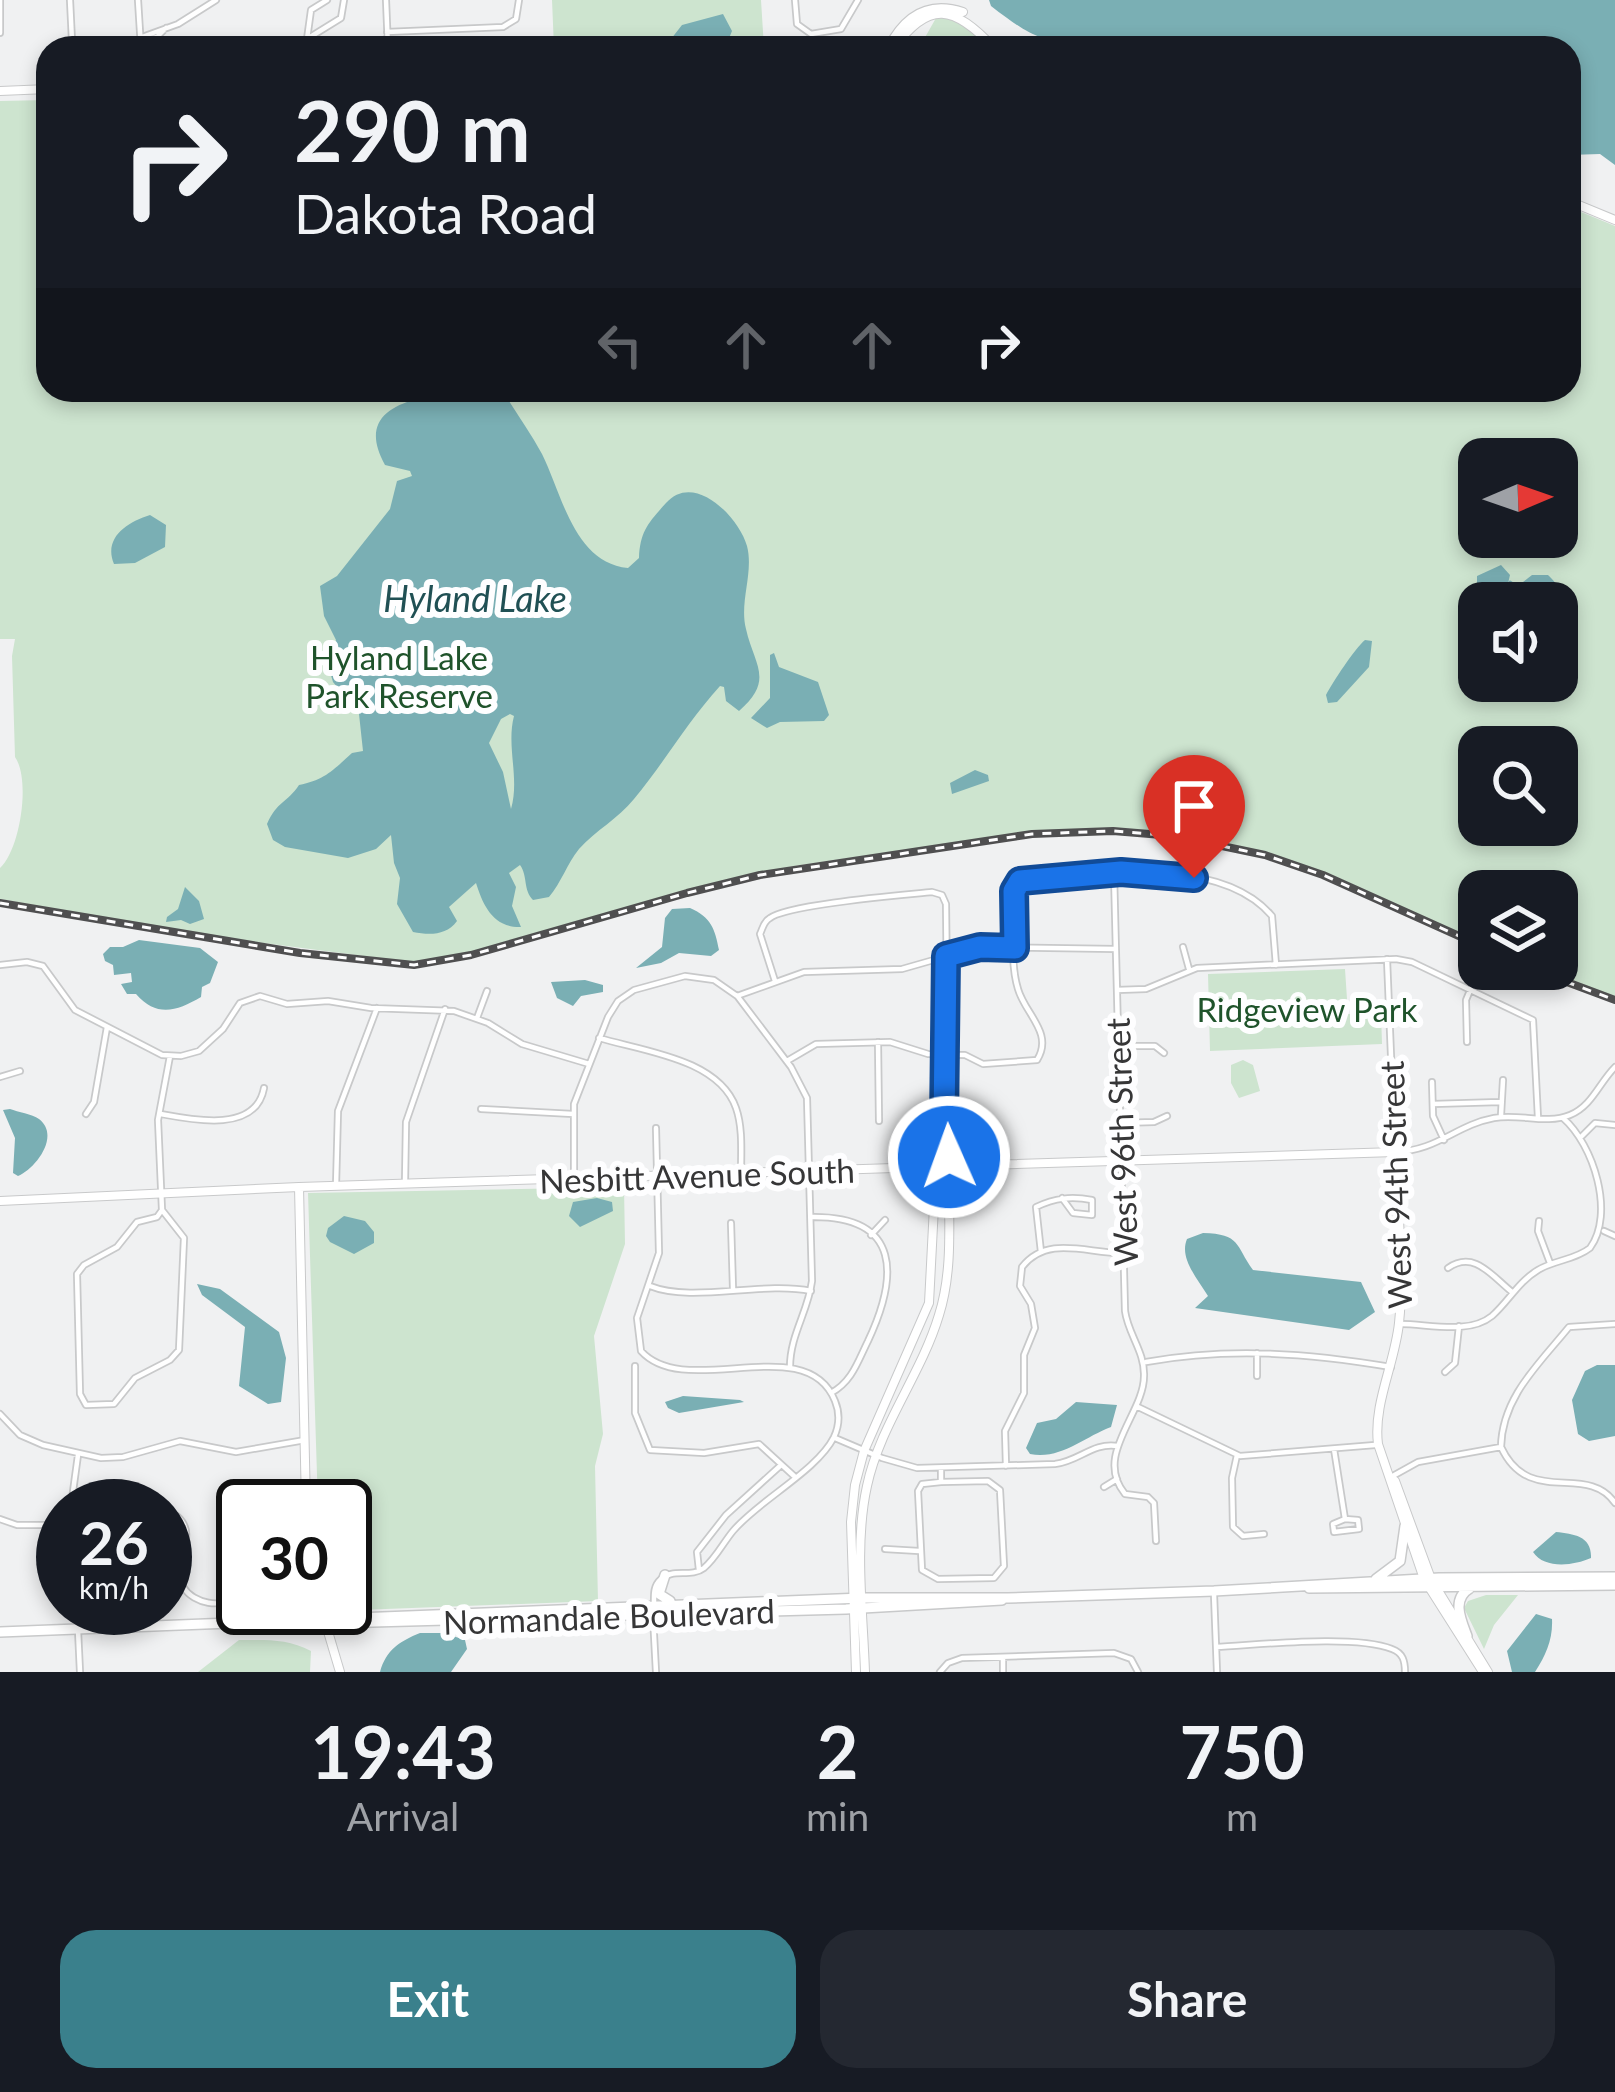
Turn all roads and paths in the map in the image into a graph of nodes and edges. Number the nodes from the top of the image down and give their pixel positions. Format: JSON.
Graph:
{"nodes":[{"id":1,"x":0,"y":0,"type":"edge"},
{"id":2,"x":70,"y":0,"type":"edge"},
{"id":3,"x":138,"y":0,"type":"edge"},
{"id":4,"x":216,"y":0,"type":"edge"},
{"id":5,"x":327,"y":0,"type":"edge"},
{"id":6,"x":344,"y":0,"type":"edge"},
{"id":7,"x":386,"y":0,"type":"edge"},
{"id":8,"x":519,"y":0,"type":"edge"},
{"id":9,"x":795,"y":0,"type":"edge"},
{"id":10,"x":858,"y":0,"type":"edge"},
{"id":11,"x":912,"y":0,"type":"edge"},
{"id":12,"x":947,"y":3,"type":"edge"},
{"id":13,"x":927,"y":4,"type":"edge"},
{"id":14,"x":1,"y":29,"type":"edge"},
{"id":15,"x":898,"y":29,"type":"junction"},
{"id":16,"x":387,"y":32,"type":"junction"},
{"id":17,"x":72,"y":36,"type":"edge"},
{"id":18,"x":140,"y":36,"type":"edge"},
{"id":19,"x":147,"y":36,"type":"edge"},
{"id":20,"x":307,"y":36,"type":"edge"},
{"id":21,"x":310,"y":36,"type":"edge"},
{"id":22,"x":387,"y":36,"type":"edge"},
{"id":23,"x":895,"y":36,"type":"edge"},
{"id":24,"x":900,"y":36,"type":"edge"},
{"id":25,"x":983,"y":36,"type":"joint"},
{"id":26,"x":36,"y":90,"type":"edge"},
{"id":27,"x":0,"y":91,"type":"edge"},
{"id":28,"x":1581,"y":206,"type":"edge"},
{"id":29,"x":1615,"y":220,"type":"edge"},
{"id":30,"x":1114,"y":872,"type":"junction"},
{"id":31,"x":1184,"y":947,"type":"dead end"},
{"id":32,"x":1015,"y":948,"type":"junction"},
{"id":33,"x":1116,"y":949,"type":"junction"},
{"id":34,"x":946,"y":956,"type":"junction"},
{"id":35,"x":1387,"y":959,"type":"junction"},
{"id":36,"x":1276,"y":964,"type":"junction"},
{"id":37,"x":0,"y":965,"type":"edge"},
{"id":38,"x":1189,"y":969,"type":"junction"},
{"id":39,"x":775,"y":981,"type":"junction"},
{"id":40,"x":1458,"y":982,"type":"edge"},
{"id":41,"x":1117,"y":990,"type":"junction"},
{"id":42,"x":1470,"y":990,"type":"edge"},
{"id":43,"x":1476,"y":990,"type":"edge"},
{"id":44,"x":487,"y":991,"type":"dead end"},
{"id":45,"x":737,"y":996,"type":"junction"},
{"id":46,"x":376,"y":1008,"type":"junction"},
{"id":47,"x":446,"y":1009,"type":"junction"},
{"id":48,"x":477,"y":1018,"type":"junction"},
{"id":49,"x":107,"y":1027,"type":"junction"},
{"id":50,"x":599,"y":1038,"type":"junction"},
{"id":51,"x":878,"y":1042,"type":"junction"},
{"id":52,"x":1467,"y":1042,"type":"dead end"},
{"id":53,"x":1118,"y":1046,"type":"junction"},
{"id":54,"x":1164,"y":1053,"type":"dead end"},
{"id":55,"x":948,"y":1054,"type":"junction"},
{"id":56,"x":170,"y":1056,"type":"junction"},
{"id":57,"x":787,"y":1061,"type":"junction"},
{"id":58,"x":589,"y":1064,"type":"junction"},
{"id":59,"x":1615,"y":1066,"type":"edge"},
{"id":60,"x":20,"y":1071,"type":"dead end"},
{"id":61,"x":0,"y":1077,"type":"edge"},
{"id":62,"x":1502,"y":1080,"type":"dead end"},
{"id":63,"x":1432,"y":1082,"type":"dead end"},
{"id":64,"x":264,"y":1088,"type":"dead end"},
{"id":65,"x":1500,"y":1102,"type":"junction"},
{"id":66,"x":1433,"y":1104,"type":"junction"},
{"id":67,"x":482,"y":1108,"type":"dead end"},
{"id":68,"x":86,"y":1114,"type":"dead end"},
{"id":69,"x":159,"y":1114,"type":"junction"},
{"id":70,"x":573,"y":1114,"type":"junction"},
{"id":71,"x":1167,"y":1116,"type":"dead end"},
{"id":72,"x":1501,"y":1116,"type":"junction"},
{"id":73,"x":1538,"y":1118,"type":"junction"},
{"id":74,"x":1563,"y":1118,"type":"junction"},
{"id":75,"x":880,"y":1121,"type":"dead end"},
{"id":76,"x":1120,"y":1123,"type":"junction"},
{"id":77,"x":944,"y":1124,"type":"junction"},
{"id":78,"x":1615,"y":1125,"type":"edge"},
{"id":79,"x":656,"y":1128,"type":"dead end"},
{"id":80,"x":1582,"y":1136,"type":"junction"},
{"id":81,"x":1444,"y":1140,"type":"junction"},
{"id":82,"x":1395,"y":1152,"type":"junction"},
{"id":83,"x":1121,"y":1161,"type":"junction"},
{"id":84,"x":949,"y":1167,"type":"junction"},
{"id":85,"x":904,"y":1168,"type":"junction"},
{"id":86,"x":936,"y":1168,"type":"junction"},
{"id":87,"x":812,"y":1171,"type":"junction"},
{"id":88,"x":741,"y":1173,"type":"junction"},
{"id":89,"x":657,"y":1176,"type":"junction"},
{"id":90,"x":574,"y":1178,"type":"junction"},
{"id":91,"x":405,"y":1184,"type":"junction"},
{"id":92,"x":336,"y":1186,"type":"junction"},
{"id":93,"x":299,"y":1187,"type":"junction"},
{"id":94,"x":162,"y":1196,"type":"junction"},
{"id":95,"x":1062,"y":1198,"type":"junction"},
{"id":96,"x":935,"y":1199,"type":"junction"},
{"id":97,"x":0,"y":1201,"type":"edge"},
{"id":98,"x":162,"y":1210,"type":"junction"},
{"id":99,"x":812,"y":1217,"type":"junction"},
{"id":100,"x":885,"y":1220,"type":"dead end"},
{"id":101,"x":1539,"y":1221,"type":"dead end"},
{"id":102,"x":731,"y":1222,"type":"dead end"},
{"id":103,"x":1604,"y":1231,"type":"junction"},
{"id":104,"x":871,"y":1234,"type":"junction"},
{"id":105,"x":1615,"y":1236,"type":"edge"},
{"id":106,"x":1041,"y":1252,"type":"junction"},
{"id":107,"x":1124,"y":1253,"type":"junction"},
{"id":108,"x":1550,"y":1263,"type":"junction"},
{"id":109,"x":1448,"y":1268,"type":"dead end"},
{"id":110,"x":648,"y":1286,"type":"junction"},
{"id":111,"x":733,"y":1289,"type":"junction"},
{"id":112,"x":811,"y":1291,"type":"junction"},
{"id":113,"x":1512,"y":1292,"type":"junction"},
{"id":114,"x":1399,"y":1324,"type":"junction"},
{"id":115,"x":1615,"y":1324,"type":"edge"},
{"id":116,"x":1459,"y":1326,"type":"junction"},
{"id":117,"x":1257,"y":1353,"type":"junction"},
{"id":118,"x":1143,"y":1362,"type":"junction"},
{"id":119,"x":635,"y":1366,"type":"dead end"},
{"id":120,"x":1390,"y":1366,"type":"junction"},
{"id":121,"x":790,"y":1367,"type":"junction"},
{"id":122,"x":1445,"y":1372,"type":"dead end"},
{"id":123,"x":1257,"y":1376,"type":"dead end"},
{"id":124,"x":831,"y":1393,"type":"junction"},
{"id":125,"x":1136,"y":1406,"type":"junction"},
{"id":126,"x":0,"y":1414,"type":"edge"},
{"id":127,"x":834,"y":1437,"type":"junction"},
{"id":128,"x":305,"y":1440,"type":"junction"},
{"id":129,"x":849,"y":1444,"type":"junction"},
{"id":130,"x":1378,"y":1445,"type":"junction"},
{"id":131,"x":1118,"y":1446,"type":"junction"},
{"id":132,"x":1501,"y":1447,"type":"junction"},
{"id":133,"x":1334,"y":1449,"type":"junction"},
{"id":134,"x":864,"y":1451,"type":"junction"},
{"id":135,"x":78,"y":1455,"type":"junction"},
{"id":136,"x":875,"y":1455,"type":"junction"},
{"id":137,"x":1237,"y":1455,"type":"junction"},
{"id":138,"x":780,"y":1466,"type":"junction"},
{"id":139,"x":1006,"y":1466,"type":"junction"},
{"id":140,"x":860,"y":1468,"type":"junction"},
{"id":141,"x":941,"y":1468,"type":"junction"},
{"id":142,"x":794,"y":1476,"type":"junction"},
{"id":143,"x":1390,"y":1478,"type":"junction"},
{"id":144,"x":74,"y":1479,"type":"edge"},
{"id":145,"x":306,"y":1479,"type":"edge"},
{"id":146,"x":1117,"y":1479,"type":"junction"},
{"id":147,"x":941,"y":1482,"type":"junction"},
{"id":148,"x":1104,"y":1487,"type":"dead end"},
{"id":149,"x":1615,"y":1502,"type":"edge"},
{"id":150,"x":728,"y":1514,"type":"junction"},
{"id":151,"x":0,"y":1519,"type":"edge"},
{"id":152,"x":1345,"y":1519,"type":"dead end"},
{"id":153,"x":740,"y":1524,"type":"junction"},
{"id":154,"x":36,"y":1525,"type":"edge"},
{"id":155,"x":1407,"y":1525,"type":"junction"},
{"id":156,"x":1264,"y":1534,"type":"dead end"},
{"id":157,"x":1156,"y":1541,"type":"dead end"},
{"id":158,"x":885,"y":1549,"type":"dead end"},
{"id":159,"x":919,"y":1551,"type":"junction"},
{"id":160,"x":699,"y":1571,"type":"junction"},
{"id":161,"x":665,"y":1575,"type":"junction"},
{"id":162,"x":1615,"y":1581,"type":"edge"},
{"id":163,"x":1365,"y":1582,"type":"junction"},
{"id":164,"x":1430,"y":1583,"type":"junction"},
{"id":165,"x":1307,"y":1587,"type":"junction"},
{"id":166,"x":1472,"y":1587,"type":"junction"},
{"id":167,"x":1214,"y":1591,"type":"junction"},
{"id":168,"x":858,"y":1604,"type":"junction"},
{"id":169,"x":687,"y":1605,"type":"junction"},
{"id":170,"x":654,"y":1611,"type":"junction"},
{"id":171,"x":372,"y":1616,"type":"edge"},
{"id":172,"x":36,"y":1631,"type":"edge"},
{"id":173,"x":0,"y":1632,"type":"edge"},
{"id":174,"x":79,"y":1635,"type":"edge"},
{"id":175,"x":329,"y":1635,"type":"edge"},
{"id":176,"x":1467,"y":1636,"type":"junction"},
{"id":177,"x":1216,"y":1647,"type":"junction"},
{"id":178,"x":1003,"y":1657,"type":"junction"},
{"id":179,"x":80,"y":1672,"type":"edge"},
{"id":180,"x":340,"y":1672,"type":"edge"},
{"id":181,"x":656,"y":1672,"type":"edge"},
{"id":182,"x":860,"y":1672,"type":"edge"},
{"id":183,"x":940,"y":1672,"type":"edge"},
{"id":184,"x":1003,"y":1672,"type":"edge"},
{"id":185,"x":1138,"y":1672,"type":"edge"},
{"id":186,"x":1216,"y":1672,"type":"edge"},
{"id":187,"x":1405,"y":1672,"type":"edge"},
{"id":188,"x":1485,"y":1672,"type":"edge"}],
"edges":[{"from":1,"to":14,"type":"street"},
{"from":2,"to":17,"type":"street"},
{"from":3,"to":18,"type":"street"},
{"from":4,"to":19,"type":"street"},
{"from":5,"to":20,"type":"street"},
{"from":6,"to":21,"type":"street"},
{"from":7,"to":16,"type":"street"},
{"from":8,"to":16,"type":"street"},
{"from":9,"to":10,"type":"street"},
{"from":11,"to":15,"type":"street"},
{"from":12,"to":13,"type":"street"},
{"from":12,"to":25,"type":"street"},
{"from":13,"to":15,"type":"street"},
{"from":13,"to":24,"type":"street"},
{"from":13,"to":25,"type":"street"},
{"from":15,"to":23,"type":"street"},
{"from":16,"to":22,"type":"street"},
{"from":26,"to":27,"type":"street"},
{"from":28,"to":29,"type":"street"},
{"from":30,"to":32,"type":"street"},
{"from":30,"to":33,"type":"street","name":"West 96th Street"},
{"from":30,"to":36,"type":"street"},
{"from":31,"to":38,"type":"street"},
{"from":32,"to":33,"type":"street"},
{"from":32,"to":34,"type":"street"},
{"from":32,"to":55,"type":"street"},
{"from":33,"to":41,"type":"street","name":"West 96th Street"},
{"from":34,"to":39,"type":"street"},
{"from":34,"to":39,"type":"street"},
{"from":34,"to":55,"type":"street"},
{"from":35,"to":36,"type":"street"},
{"from":35,"to":40,"type":"street"},
{"from":35,"to":82,"type":"street","name":"West 94th Street"},
{"from":36,"to":38,"type":"street"},
{"from":37,"to":49,"type":"street"},
{"from":38,"to":41,"type":"street"},
{"from":39,"to":45,"type":"street"},
{"from":41,"to":53,"type":"street","name":"West 96th Street"},
{"from":42,"to":52,"type":"street"},
{"from":43,"to":73,"type":"street"},
{"from":44,"to":48,"type":"street"},
{"from":45,"to":50,"type":"street"},
{"from":45,"to":57,"type":"street"},
{"from":46,"to":47,"type":"street"},
{"from":46,"to":56,"type":"street"},
{"from":46,"to":92,"type":"street"},
{"from":47,"to":48,"type":"street"},
{"from":47,"to":91,"type":"street"},
{"from":48,"to":58,"type":"street"},
{"from":49,"to":56,"type":"street"},
{"from":49,"to":68,"type":"street"},
{"from":50,"to":58,"type":"street"},
{"from":50,"to":88,"type":"street"},
{"from":51,"to":55,"type":"street"},
{"from":51,"to":57,"type":"street"},
{"from":51,"to":75,"type":"street"},
{"from":53,"to":54,"type":"street"},
{"from":53,"to":76,"type":"street","name":"West 96th Street"},
{"from":55,"to":77,"type":"street"},
{"from":56,"to":69,"type":"street"},
{"from":57,"to":87,"type":"street"},
{"from":58,"to":70,"type":"street"},
{"from":59,"to":74,"type":"street"},
{"from":60,"to":61,"type":"street"},
{"from":62,"to":65,"type":"street"},
{"from":63,"to":66,"type":"street"},
{"from":64,"to":69,"type":"street"},
{"from":65,"to":66,"type":"street"},
{"from":65,"to":72,"type":"street"},
{"from":66,"to":81,"type":"street"},
{"from":67,"to":70,"type":"street"},
{"from":69,"to":94,"type":"street"},
{"from":70,"to":90,"type":"street"},
{"from":71,"to":76,"type":"street"},
{"from":72,"to":73,"type":"street"},
{"from":72,"to":81,"type":"street"},
{"from":73,"to":74,"type":"street"},
{"from":74,"to":80,"type":"street"},
{"from":76,"to":83,"type":"street","name":"West 96th Street"},
{"from":77,"to":84,"type":"street"},
{"from":77,"to":86,"type":"street"},
{"from":78,"to":80,"type":"street"},
{"from":79,"to":89,"type":"street"},
{"from":80,"to":103,"type":"street"},
{"from":81,"to":82,"type":"street"},
{"from":82,"to":83,"type":"street","name":"Nesbitt Avenue South"},
{"from":82,"to":114,"type":"street","name":"West 94th Street"},
{"from":83,"to":84,"type":"street","name":"Nesbitt Avenue South"},
{"from":83,"to":107,"type":"street","name":"West 96th Street"},
{"from":84,"to":86,"type":"street","name":"Nesbitt Avenue South"},
{"from":84,"to":136,"type":"street"},
{"from":85,"to":86,"type":"street","name":"Nesbitt Avenue South"},
{"from":85,"to":87,"type":"street","name":"Nesbitt Avenue South"},
{"from":85,"to":96,"type":"street"},
{"from":86,"to":96,"type":"street"},
{"from":87,"to":88,"type":"street","name":"Nesbitt Avenue South"},
{"from":87,"to":99,"type":"street"},
{"from":88,"to":89,"type":"street","name":"Nesbitt Avenue South"},
{"from":89,"to":90,"type":"street","name":"Nesbitt Avenue South"},
{"from":89,"to":110,"type":"street"},
{"from":90,"to":91,"type":"street","name":"Nesbitt Avenue South"},
{"from":91,"to":92,"type":"street","name":"Nesbitt Avenue South"},
{"from":92,"to":93,"type":"street","name":"Nesbitt Avenue South"},
{"from":93,"to":94,"type":"street","name":"Nesbitt Avenue South"},
{"from":93,"to":128,"type":"street"},
{"from":94,"to":97,"type":"street","name":"Nesbitt Avenue South"},
{"from":94,"to":98,"type":"street"},
{"from":95,"to":95,"type":"street"},
{"from":95,"to":106,"type":"street"},
{"from":96,"to":134,"type":"street"},
{"from":98,"to":98,"type":"street"},
{"from":99,"to":104,"type":"street"},
{"from":99,"to":112,"type":"street"},
{"from":100,"to":104,"type":"street"},
{"from":101,"to":108,"type":"street"},
{"from":102,"to":111,"type":"street"},
{"from":103,"to":105,"type":"street"},
{"from":103,"to":108,"type":"street"},
{"from":104,"to":124,"type":"street"},
{"from":106,"to":107,"type":"street"},
{"from":106,"to":139,"type":"street"},
{"from":107,"to":118,"type":"street","name":"West 96th Street"},
{"from":108,"to":113,"type":"street"},
{"from":109,"to":113,"type":"street"},
{"from":110,"to":111,"type":"street"},
{"from":110,"to":121,"type":"street"},
{"from":111,"to":112,"type":"street"},
{"from":112,"to":121,"type":"street"},
{"from":113,"to":116,"type":"street"},
{"from":114,"to":116,"type":"street"},
{"from":114,"to":120,"type":"street","name":"West 94th Street"},
{"from":115,"to":132,"type":"street"},
{"from":116,"to":122,"type":"street"},
{"from":117,"to":118,"type":"street"},
{"from":117,"to":120,"type":"street"},
{"from":117,"to":123,"type":"street"},
{"from":118,"to":125,"type":"street","name":"West 96th Street"},
{"from":119,"to":138,"type":"street"},
{"from":120,"to":130,"type":"street","name":"West 94th Street"},
{"from":121,"to":124,"type":"street"},
{"from":124,"to":127,"type":"street"},
{"from":125,"to":131,"type":"street","name":"West 96th Street"},
{"from":125,"to":137,"type":"street"},
{"from":126,"to":135,"type":"street"},
{"from":127,"to":129,"type":"street"},
{"from":127,"to":142,"type":"street"},
{"from":128,"to":135,"type":"street"},
{"from":128,"to":145,"type":"street"},
{"from":129,"to":134,"type":"street"},
{"from":129,"to":140,"type":"street"},
{"from":130,"to":133,"type":"street"},
{"from":130,"to":143,"type":"street","name":"West 94th Street"},
{"from":131,"to":139,"type":"street"},
{"from":131,"to":146,"type":"street"},
{"from":132,"to":143,"type":"street"},
{"from":132,"to":149,"type":"street"},
{"from":133,"to":137,"type":"street"},
{"from":133,"to":152,"type":"street"},
{"from":134,"to":136,"type":"street"},
{"from":134,"to":140,"type":"street"},
{"from":135,"to":144,"type":"street"},
{"from":136,"to":141,"type":"street"},
{"from":136,"to":168,"type":"street"},
{"from":137,"to":156,"type":"street"},
{"from":138,"to":142,"type":"street"},
{"from":138,"to":150,"type":"street"},
{"from":139,"to":141,"type":"street"},
{"from":140,"to":168,"type":"street"},
{"from":141,"to":147,"type":"street"},
{"from":142,"to":153,"type":"street"},
{"from":143,"to":155,"type":"street","name":"West 94th Street"},
{"from":146,"to":148,"type":"street"},
{"from":146,"to":157,"type":"street"},
{"from":147,"to":159,"type":"street"},
{"from":147,"to":159,"type":"street"},
{"from":150,"to":153,"type":"street"},
{"from":150,"to":160,"type":"street"},
{"from":151,"to":154,"type":"street"},
{"from":153,"to":160,"type":"street"},
{"from":155,"to":163,"type":"main road"},
{"from":155,"to":164,"type":"street","name":"West 94th Street"},
{"from":158,"to":159,"type":"street"},
{"from":160,"to":161,"type":"street"},
{"from":161,"to":169,"type":"main road"},
{"from":161,"to":170,"type":"street"},
{"from":162,"to":164,"type":"main road","name":"Normandale Boulevard"},
{"from":162,"to":166,"type":"main road","name":"Normandale Boulevard"},
{"from":163,"to":164,"type":"main road","name":"Normandale Boulevard"},
{"from":163,"to":165,"type":"main road","name":"Normandale Boulevard"},
{"from":164,"to":165,"type":"main road","name":"Normandale Boulevard"},
{"from":164,"to":166,"type":"main road","name":"Normandale Boulevard"},
{"from":164,"to":176,"type":"street"},
{"from":164,"to":188,"type":"street"},
{"from":165,"to":167,"type":"main road","name":"Normandale Boulevard"},
{"from":166,"to":176,"type":"main road"},
{"from":167,"to":168,"type":"main road","name":"Normandale Boulevard"},
{"from":167,"to":177,"type":"street"},
{"from":168,"to":169,"type":"main road","name":"Normandale Boulevard"},
{"from":168,"to":170,"type":"main road","name":"Normandale Boulevard"},
{"from":168,"to":182,"type":"street"},
{"from":169,"to":170,"type":"main road","name":"Normandale Boulevard"},
{"from":170,"to":171,"type":"main road","name":"Normandale Boulevard"},
{"from":170,"to":181,"type":"street"},
{"from":172,"to":173,"type":"main road","name":"Normandale Boulevard"},
{"from":174,"to":179,"type":"street"},
{"from":175,"to":180,"type":"street"},
{"from":176,"to":188,"type":"street"},
{"from":177,"to":186,"type":"street"},
{"from":177,"to":187,"type":"street"},
{"from":178,"to":183,"type":"street"},
{"from":178,"to":184,"type":"street"},
{"from":178,"to":185,"type":"street"}]}
